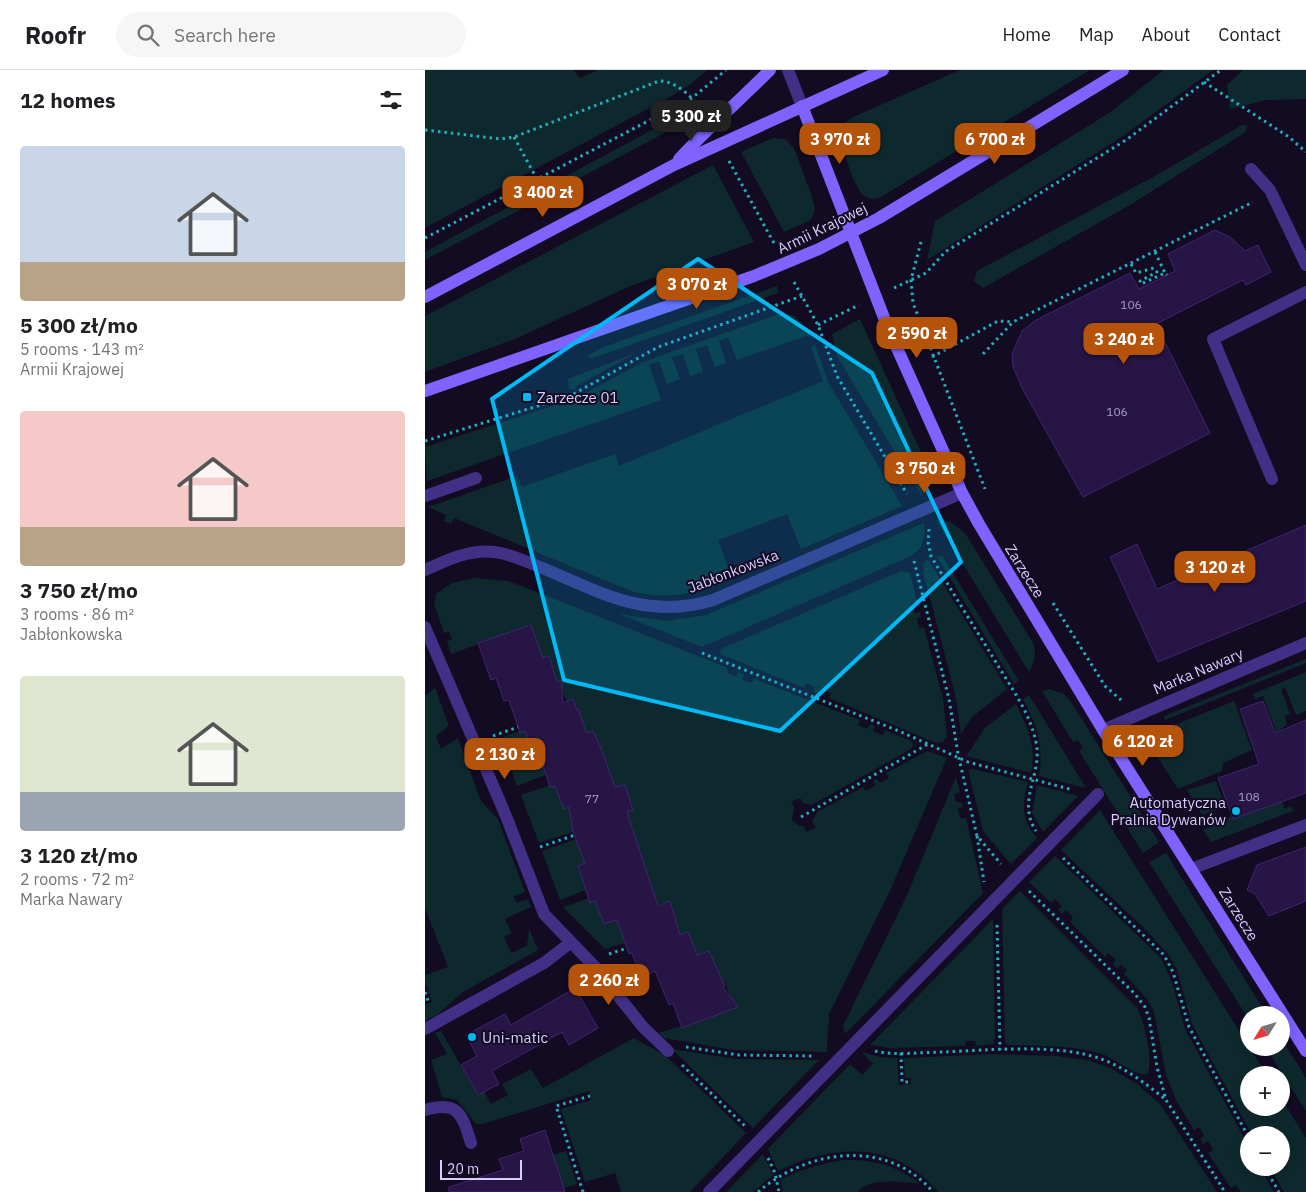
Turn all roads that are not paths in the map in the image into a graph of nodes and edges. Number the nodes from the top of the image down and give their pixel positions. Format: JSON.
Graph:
{"nodes":[{"id":1,"x":770,"y":70,"type":"edge"},
{"id":2,"x":788,"y":70,"type":"edge"},
{"id":3,"x":883,"y":70,"type":"edge"},
{"id":4,"x":1123,"y":70,"type":"edge"},
{"id":5,"x":801,"y":106,"type":"junction"},
{"id":6,"x":674,"y":164,"type":"junction"},
{"id":7,"x":1251,"y":169,"type":"dead end"},
{"id":8,"x":851,"y":234,"type":"junction"},
{"id":9,"x":1306,"y":265,"type":"edge"},
{"id":10,"x":1306,"y":292,"type":"edge"},
{"id":11,"x":425,"y":296,"type":"edge"},
{"id":12,"x":425,"y":391,"type":"edge"},
{"id":13,"x":476,"y":478,"type":"dead end"},
{"id":14,"x":1273,"y":479,"type":"dead end"},
{"id":15,"x":962,"y":493,"type":"junction"},
{"id":16,"x":425,"y":496,"type":"edge"},
{"id":17,"x":425,"y":570,"type":"edge"},
{"id":18,"x":425,"y":627,"type":"edge"},
{"id":19,"x":1306,"y":643,"type":"edge"},
{"id":20,"x":1103,"y":730,"type":"junction"},
{"id":21,"x":1098,"y":794,"type":"road end"},
{"id":22,"x":1306,"y":825,"type":"edge"},
{"id":23,"x":1191,"y":869,"type":"junction"},
{"id":24,"x":570,"y":942,"type":"junction"},
{"id":25,"x":425,"y":1029,"type":"edge"},
{"id":26,"x":667,"y":1051,"type":"road end"},
{"id":27,"x":1306,"y":1051,"type":"edge"},
{"id":28,"x":425,"y":1110,"type":"edge"},
{"id":29,"x":471,"y":1143,"type":"dead end"},
{"id":30,"x":709,"y":1192,"type":"edge"}],
"edges":[{"from":1,"to":6,"type":"main road"},
{"from":2,"to":5,"type":"street","name":"Zarzecze"},
{"from":3,"to":5,"type":"main road"},
{"from":4,"to":8,"type":"main road","name":"Armii Krajowej"},
{"from":5,"to":6,"type":"main road"},
{"from":5,"to":8,"type":"main road","name":"Zarzecze"},
{"from":6,"to":11,"type":"main road"},
{"from":7,"to":9,"type":"street"},
{"from":8,"to":12,"type":"main road","name":"Armii Krajowej"},
{"from":8,"to":15,"type":"main road","name":"Zarzecze"},
{"from":10,"to":14,"type":"street"},
{"from":13,"to":16,"type":"street"},
{"from":15,"to":17,"type":"street","name":"Jabłonkowska"},
{"from":15,"to":20,"type":"main road","name":"Zarzecze"},
{"from":18,"to":24,"type":"street"},
{"from":19,"to":20,"type":"street","name":"Marka Nawary"},
{"from":20,"to":23,"type":"main road","name":"Zarzecze"},
{"from":21,"to":30,"type":"street"},
{"from":22,"to":23,"type":"street"},
{"from":23,"to":27,"type":"main road","name":"Zarzecze"},
{"from":24,"to":25,"type":"street"},
{"from":24,"to":26,"type":"street"},
{"from":28,"to":29,"type":"street"}]}
